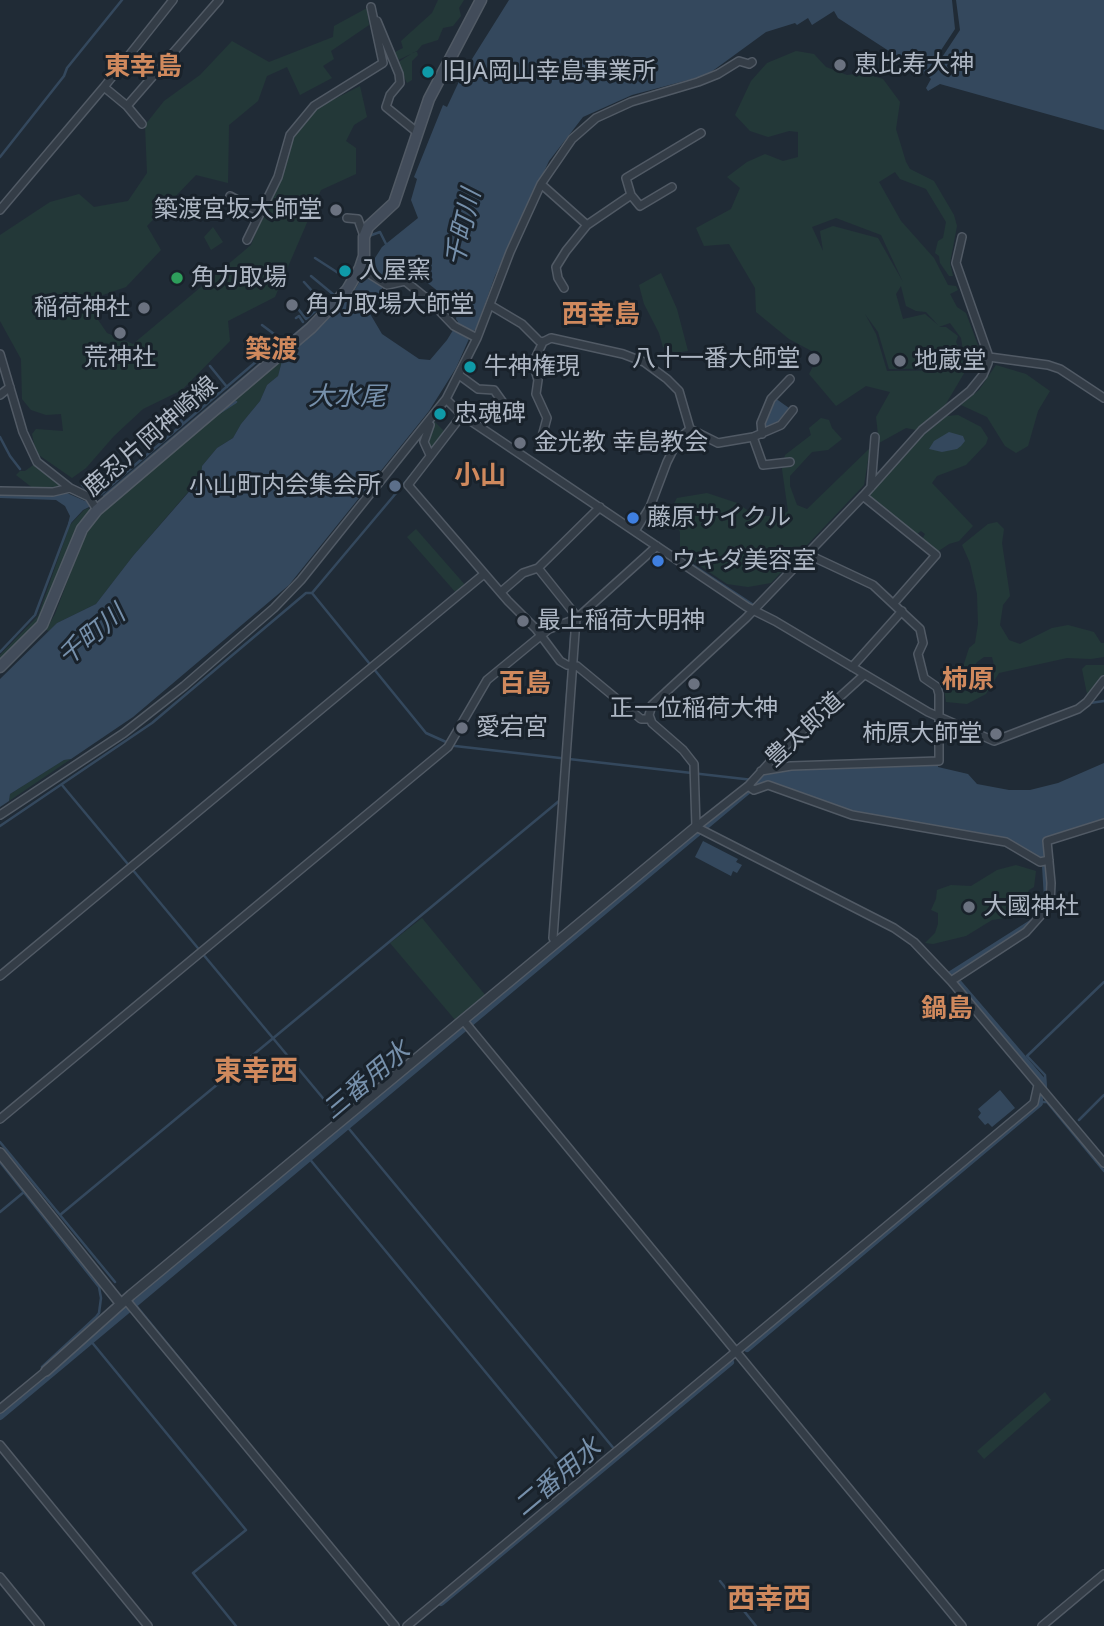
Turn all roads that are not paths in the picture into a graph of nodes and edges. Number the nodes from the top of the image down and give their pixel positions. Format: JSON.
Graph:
{"nodes":[{"id":1,"x":173,"y":0,"type":"edge"},
{"id":2,"x":219,"y":0,"type":"edge"},
{"id":3,"x":481,"y":0,"type":"edge"},
{"id":4,"x":369,"y":4,"type":"edge"},
{"id":5,"x":752,"y":62,"type":"dead end"},
{"id":6,"x":104,"y":87,"type":"junction"},
{"id":7,"x":127,"y":106,"type":"junction"},
{"id":8,"x":142,"y":124,"type":"dead end"},
{"id":9,"x":418,"y":133,"type":"junction"},
{"id":10,"x":701,"y":133,"type":"dead end"},
{"id":11,"x":541,"y":184,"type":"junction"},
{"id":12,"x":672,"y":187,"type":"dead end"},
{"id":13,"x":631,"y":195,"type":"junction"},
{"id":14,"x":230,"y":196,"type":"dead end"},
{"id":15,"x":0,"y":210,"type":"edge"},
{"id":16,"x":260,"y":212,"type":"junction"},
{"id":17,"x":347,"y":218,"type":"dead end"},
{"id":18,"x":587,"y":225,"type":"junction"},
{"id":19,"x":365,"y":236,"type":"junction"},
{"id":20,"x":962,"y":237,"type":"dead end"},
{"id":21,"x":247,"y":240,"type":"dead end"},
{"id":22,"x":362,"y":269,"type":"junction"},
{"id":23,"x":564,"y":288,"type":"dead end"},
{"id":24,"x":490,"y":304,"type":"junction"},
{"id":25,"x":475,"y":337,"type":"junction"},
{"id":26,"x":543,"y":342,"type":"junction"},
{"id":27,"x":0,"y":354,"type":"edge"},
{"id":28,"x":989,"y":357,"type":"junction"},
{"id":29,"x":459,"y":376,"type":"junction"},
{"id":30,"x":790,"y":379,"type":"dead end"},
{"id":31,"x":10,"y":387,"type":"junction"},
{"id":32,"x":0,"y":395,"type":"edge"},
{"id":33,"x":1104,"y":398,"type":"edge"},
{"id":34,"x":446,"y":399,"type":"junction"},
{"id":35,"x":504,"y":404,"type":"dead end"},
{"id":36,"x":793,"y":410,"type":"dead end"},
{"id":37,"x":462,"y":415,"type":"junction"},
{"id":38,"x":432,"y":418,"type":"junction"},
{"id":39,"x":690,"y":429,"type":"junction"},
{"id":40,"x":762,"y":434,"type":"junction"},
{"id":41,"x":753,"y":437,"type":"junction"},
{"id":42,"x":875,"y":437,"type":"dead end"},
{"id":43,"x":540,"y":444,"type":"dead end"},
{"id":44,"x":430,"y":455,"type":"junction"},
{"id":45,"x":790,"y":462,"type":"dead end"},
{"id":46,"x":871,"y":486,"type":"junction"},
{"id":47,"x":70,"y":488,"type":"junction"},
{"id":48,"x":0,"y":491,"type":"edge"},
{"id":49,"x":863,"y":496,"type":"junction"},
{"id":50,"x":95,"y":507,"type":"junction"},
{"id":51,"x":600,"y":507,"type":"junction"},
{"id":52,"x":635,"y":531,"type":"junction"},
{"id":53,"x":657,"y":547,"type":"junction"},
{"id":54,"x":807,"y":554,"type":"junction"},
{"id":55,"x":537,"y":568,"type":"junction"},
{"id":56,"x":484,"y":574,"type":"junction"},
{"id":57,"x":501,"y":592,"type":"junction"},
{"id":58,"x":894,"y":603,"type":"junction"},
{"id":59,"x":754,"y":608,"type":"junction"},
{"id":60,"x":902,"y":611,"type":"junction"},
{"id":61,"x":573,"y":619,"type":"junction"},
{"id":62,"x":541,"y":637,"type":"junction"},
{"id":63,"x":569,"y":665,"type":"junction"},
{"id":64,"x":0,"y":667,"type":"edge"},
{"id":65,"x":852,"y":667,"type":"junction"},
{"id":66,"x":864,"y":675,"type":"junction"},
{"id":67,"x":1104,"y":680,"type":"edge"},
{"id":68,"x":940,"y":718,"type":"junction"},
{"id":69,"x":650,"y":719,"type":"junction"},
{"id":70,"x":753,"y":782,"type":"junction"},
{"id":71,"x":0,"y":815,"type":"edge"},
{"id":72,"x":1104,"y":823,"type":"edge"},
{"id":73,"x":700,"y":829,"type":"junction"},
{"id":74,"x":1046,"y":861,"type":"junction"},
{"id":75,"x":556,"y":943,"type":"junction"},
{"id":76,"x":0,"y":976,"type":"edge"},
{"id":77,"x":954,"y":979,"type":"junction"},
{"id":78,"x":463,"y":1020,"type":"junction"},
{"id":79,"x":1038,"y":1085,"type":"junction"},
{"id":80,"x":0,"y":1119,"type":"edge"},
{"id":81,"x":0,"y":1153,"type":"edge"},
{"id":82,"x":1104,"y":1163,"type":"edge"},
{"id":83,"x":127,"y":1304,"type":"junction"},
{"id":84,"x":735,"y":1352,"type":"junction"},
{"id":85,"x":46,"y":1371,"type":"joint"},
{"id":86,"x":0,"y":1409,"type":"edge"},
{"id":87,"x":0,"y":1446,"type":"edge"},
{"id":88,"x":1104,"y":1574,"type":"edge"},
{"id":89,"x":0,"y":1577,"type":"edge"},
{"id":90,"x":40,"y":1626,"type":"edge"},
{"id":91,"x":148,"y":1626,"type":"edge"},
{"id":92,"x":395,"y":1626,"type":"edge"},
{"id":93,"x":407,"y":1626,"type":"edge"},
{"id":94,"x":962,"y":1626,"type":"edge"},
{"id":95,"x":1042,"y":1626,"type":"edge"}],
"edges":[{"from":1,"to":6,"type":"street"},
{"from":2,"to":7,"type":"street"},
{"from":3,"to":9,"type":"main road"},
{"from":4,"to":9,"type":"street"},
{"from":4,"to":16,"type":"street"},
{"from":5,"to":11,"type":"street"},
{"from":6,"to":7,"type":"street"},
{"from":6,"to":15,"type":"street"},
{"from":7,"to":8,"type":"street"},
{"from":9,"to":19,"type":"main road"},
{"from":10,"to":13,"type":"street"},
{"from":11,"to":18,"type":"street"},
{"from":11,"to":24,"type":"street"},
{"from":12,"to":13,"type":"street"},
{"from":13,"to":18,"type":"street"},
{"from":14,"to":16,"type":"street"},
{"from":16,"to":21,"type":"street"},
{"from":17,"to":19,"type":"street"},
{"from":18,"to":23,"type":"street"},
{"from":19,"to":22,"type":"main road","name":"鹿忍片岡神崎線"},
{"from":20,"to":28,"type":"street"},
{"from":22,"to":25,"type":"street"},
{"from":22,"to":50,"type":"main road","name":"鹿忍片岡神崎線"},
{"from":24,"to":25,"type":"street"},
{"from":24,"to":26,"type":"street"},
{"from":25,"to":29,"type":"street"},
{"from":26,"to":39,"type":"street"},
{"from":26,"to":43,"type":"street"},
{"from":27,"to":31,"type":"street"},
{"from":28,"to":33,"type":"street"},
{"from":28,"to":46,"type":"street"},
{"from":29,"to":34,"type":"street"},
{"from":29,"to":35,"type":"street"},
{"from":30,"to":40,"type":"street"},
{"from":31,"to":32,"type":"street"},
{"from":31,"to":47,"type":"street"},
{"from":34,"to":37,"type":"street"},
{"from":34,"to":38,"type":"street"},
{"from":36,"to":40,"type":"street"},
{"from":37,"to":44,"type":"street"},
{"from":37,"to":51,"type":"street"},
{"from":38,"to":44,"type":"street"},
{"from":38,"to":71,"type":"street"},
{"from":39,"to":41,"type":"street"},
{"from":39,"to":52,"type":"street"},
{"from":40,"to":41,"type":"street"},
{"from":41,"to":45,"type":"street"},
{"from":42,"to":46,"type":"street"},
{"from":44,"to":56,"type":"street"},
{"from":46,"to":49,"type":"street"},
{"from":47,"to":48,"type":"street"},
{"from":47,"to":50,"type":"street"},
{"from":49,"to":54,"type":"street"},
{"from":49,"to":58,"type":"street"},
{"from":50,"to":64,"type":"main road","name":"鹿忍片岡神崎線"},
{"from":51,"to":52,"type":"street"},
{"from":51,"to":55,"type":"street"},
{"from":52,"to":53,"type":"street"},
{"from":53,"to":59,"type":"street"},
{"from":53,"to":61,"type":"street"},
{"from":54,"to":58,"type":"street"},
{"from":54,"to":59,"type":"street"},
{"from":55,"to":57,"type":"street"},
{"from":55,"to":61,"type":"street"},
{"from":56,"to":57,"type":"street"},
{"from":56,"to":76,"type":"street"},
{"from":57,"to":62,"type":"street"},
{"from":58,"to":60,"type":"street"},
{"from":59,"to":65,"type":"street"},
{"from":59,"to":69,"type":"street"},
{"from":60,"to":65,"type":"street"},
{"from":60,"to":68,"type":"street"},
{"from":61,"to":62,"type":"street"},
{"from":61,"to":63,"type":"street"},
{"from":62,"to":63,"type":"street"},
{"from":62,"to":80,"type":"street"},
{"from":63,"to":69,"type":"street"},
{"from":63,"to":75,"type":"street"},
{"from":65,"to":66,"type":"street"},
{"from":66,"to":68,"type":"street"},
{"from":66,"to":70,"type":"street","name":"豊太郎道"},
{"from":67,"to":68,"type":"street"},
{"from":68,"to":70,"type":"street"},
{"from":69,"to":73,"type":"street"},
{"from":70,"to":73,"type":"street","name":"豊太郎道"},
{"from":70,"to":74,"type":"street"},
{"from":72,"to":74,"type":"street"},
{"from":73,"to":75,"type":"street"},
{"from":73,"to":77,"type":"street"},
{"from":74,"to":77,"type":"street"},
{"from":75,"to":78,"type":"street"},
{"from":77,"to":79,"type":"street"},
{"from":78,"to":83,"type":"street"},
{"from":78,"to":84,"type":"street"},
{"from":79,"to":82,"type":"street"},
{"from":79,"to":84,"type":"street"},
{"from":81,"to":83,"type":"street"},
{"from":83,"to":85,"type":"street"},
{"from":83,"to":92,"type":"street"},
{"from":84,"to":93,"type":"street"},
{"from":84,"to":94,"type":"street"},
{"from":85,"to":86,"type":"street"},
{"from":87,"to":91,"type":"street"},
{"from":88,"to":95,"type":"street"},
{"from":89,"to":90,"type":"street"}]}
